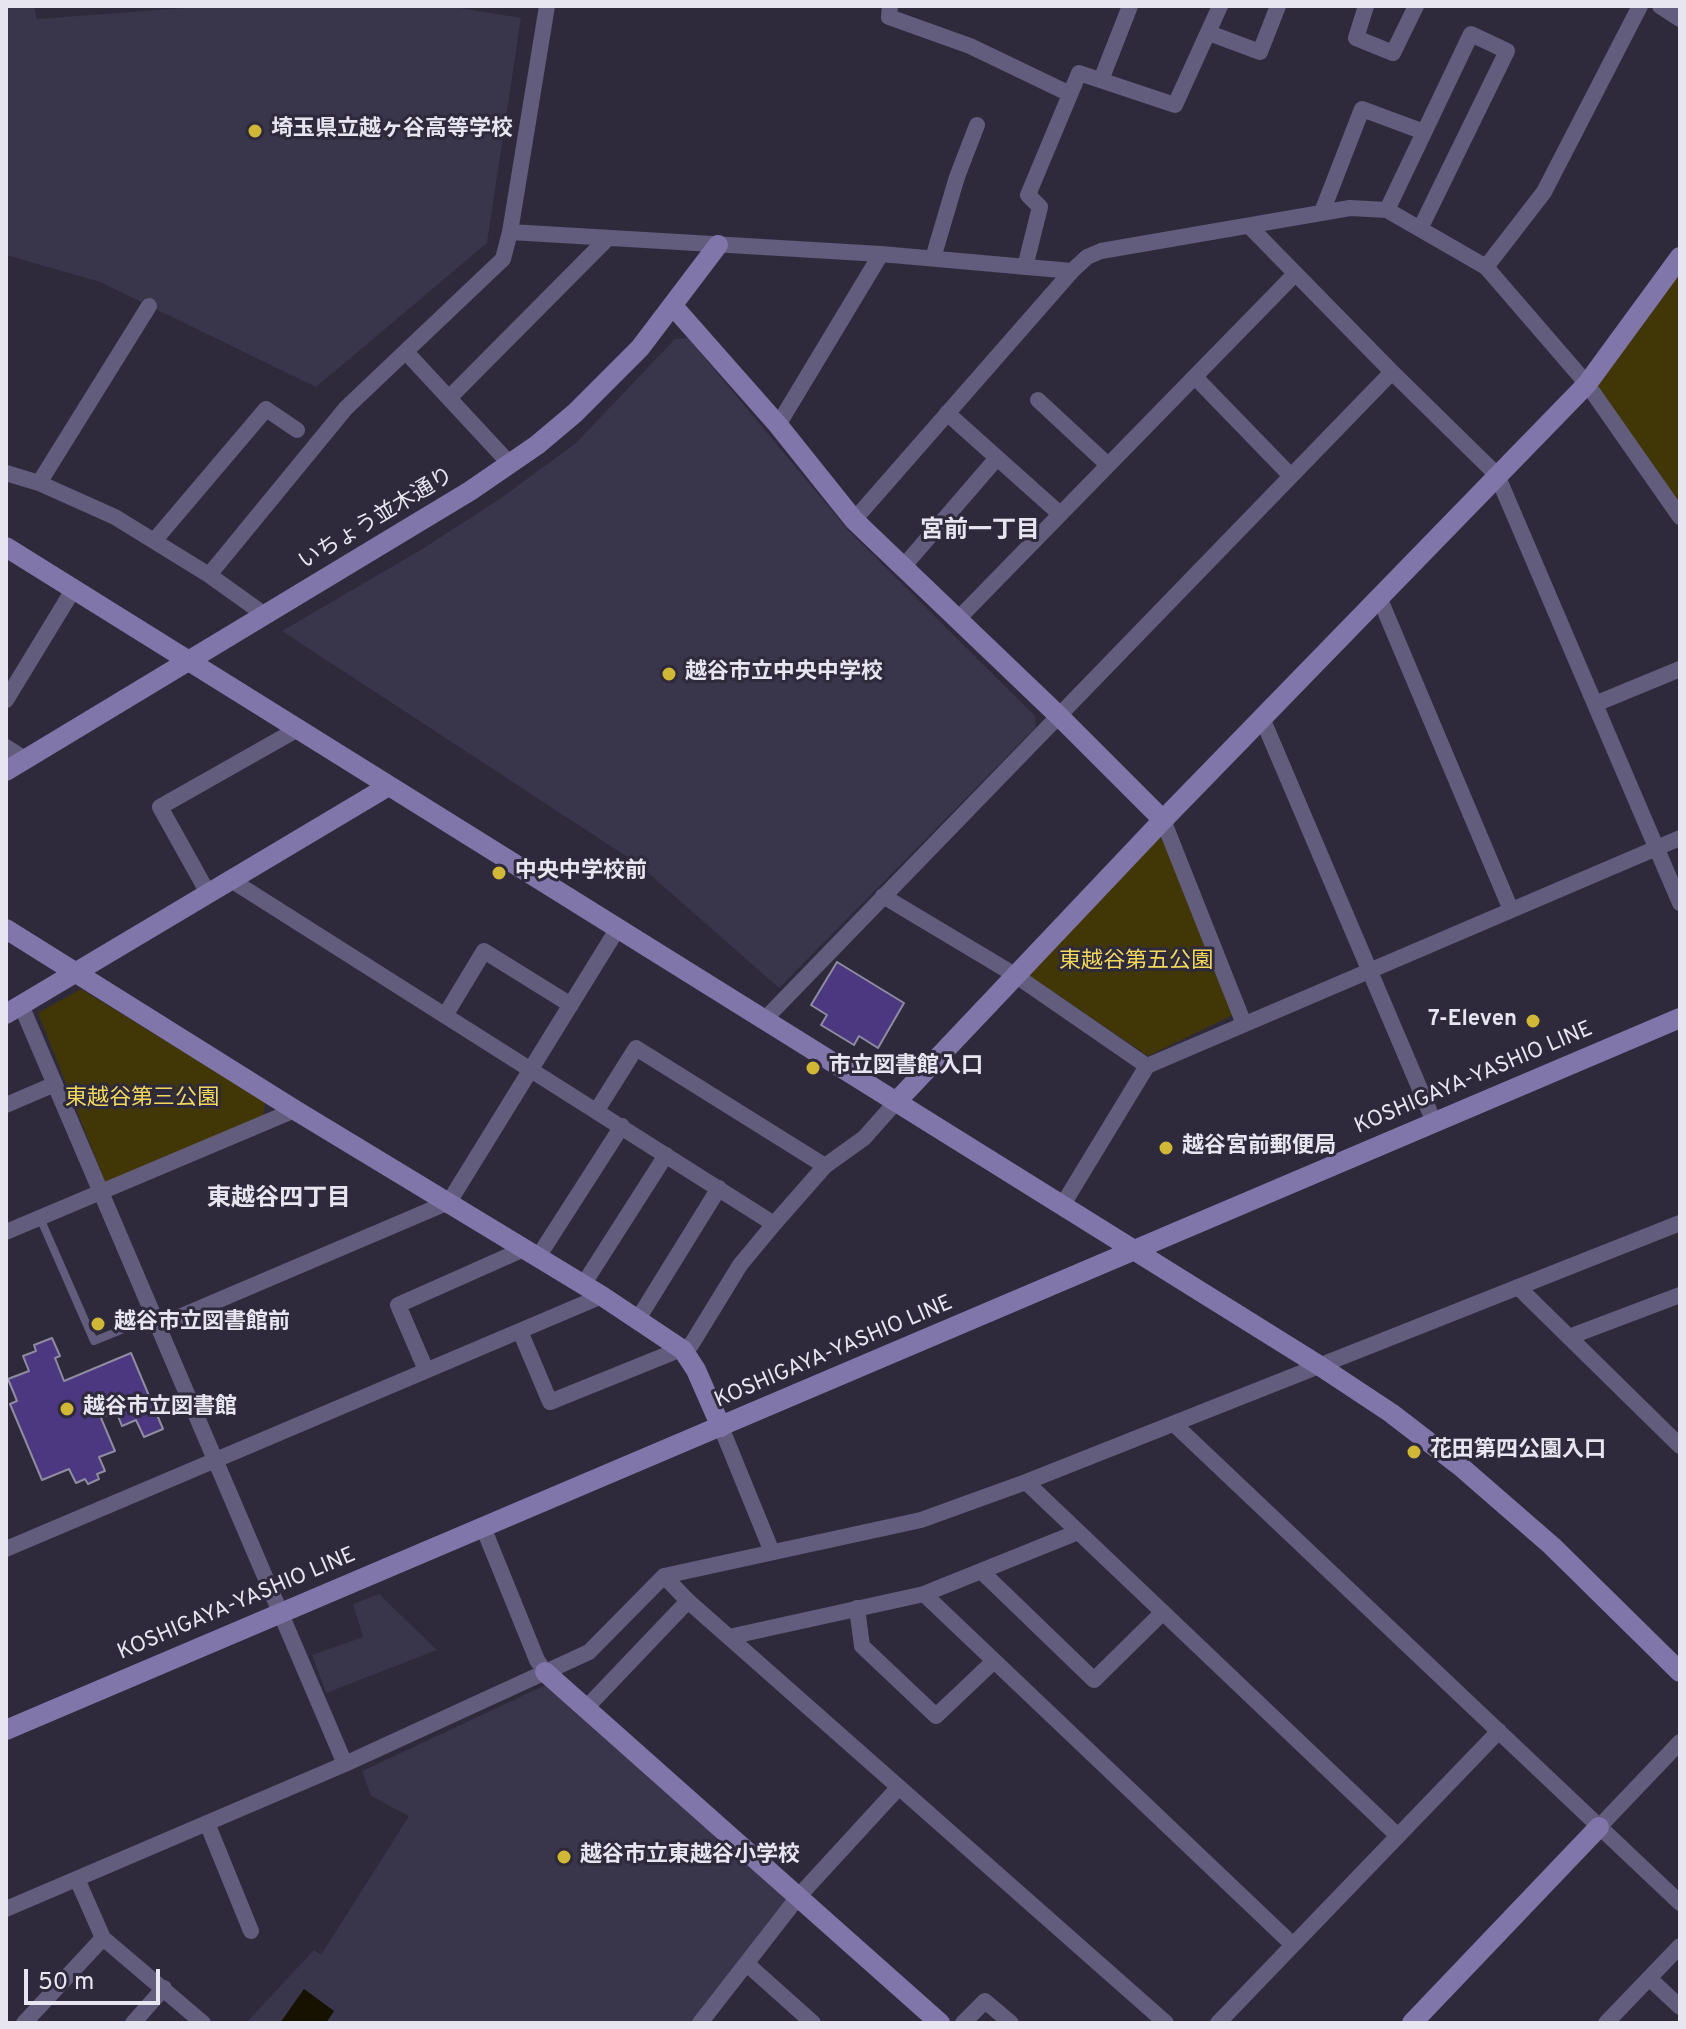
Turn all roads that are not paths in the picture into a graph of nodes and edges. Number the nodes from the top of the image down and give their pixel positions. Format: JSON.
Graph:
{"nodes":[{"id":1,"x":547,"y":6,"type":"edge"},
{"id":2,"x":890,"y":6,"type":"edge"},
{"id":3,"x":1130,"y":6,"type":"edge"},
{"id":4,"x":1220,"y":6,"type":"edge"},
{"id":5,"x":1278,"y":6,"type":"edge"},
{"id":6,"x":1366,"y":6,"type":"edge"},
{"id":7,"x":1416,"y":6,"type":"edge"},
{"id":8,"x":1640,"y":6,"type":"edge"},
{"id":9,"x":1660,"y":6,"type":"edge"},
{"id":10,"x":1680,"y":19,"type":"edge"},
{"id":11,"x":1209,"y":33,"type":"junction"},
{"id":12,"x":1101,"y":80,"type":"junction"},
{"id":13,"x":1070,"y":94,"type":"junction"},
{"id":14,"x":977,"y":125,"type":"dead end"},
{"id":15,"x":1424,"y":132,"type":"junction"},
{"id":16,"x":1387,"y":210,"type":"junction"},
{"id":17,"x":1322,"y":212,"type":"junction"},
{"id":18,"x":1250,"y":227,"type":"junction"},
{"id":19,"x":1420,"y":229,"type":"junction"},
{"id":20,"x":510,"y":232,"type":"junction"},
{"id":21,"x":607,"y":239,"type":"junction"},
{"id":22,"x":718,"y":245,"type":"junction"},
{"id":23,"x":881,"y":254,"type":"junction"},
{"id":24,"x":933,"y":258,"type":"junction"},
{"id":25,"x":1680,"y":258,"type":"edge"},
{"id":26,"x":1025,"y":267,"type":"junction"},
{"id":27,"x":1486,"y":267,"type":"junction"},
{"id":28,"x":1072,"y":271,"type":"junction"},
{"id":29,"x":1295,"y":274,"type":"junction"},
{"id":30,"x":149,"y":306,"type":"dead end"},
{"id":31,"x":673,"y":306,"type":"junction"},
{"id":32,"x":406,"y":352,"type":"junction"},
{"id":33,"x":1392,"y":372,"type":"junction"},
{"id":34,"x":1195,"y":377,"type":"junction"},
{"id":35,"x":1587,"y":384,"type":"junction"},
{"id":36,"x":449,"y":398,"type":"junction"},
{"id":37,"x":1038,"y":400,"type":"dead end"},
{"id":38,"x":947,"y":413,"type":"junction"},
{"id":39,"x":778,"y":425,"type":"junction"},
{"id":40,"x":297,"y":430,"type":"dead end"},
{"id":41,"x":997,"y":458,"type":"junction"},
{"id":42,"x":510,"y":464,"type":"junction"},
{"id":43,"x":1108,"y":465,"type":"junction"},
{"id":44,"x":6,"y":473,"type":"edge"},
{"id":45,"x":1497,"y":475,"type":"junction"},
{"id":46,"x":1291,"y":476,"type":"junction"},
{"id":47,"x":39,"y":483,"type":"junction"},
{"id":48,"x":1060,"y":514,"type":"junction"},
{"id":49,"x":1680,"y":517,"type":"edge"},
{"id":50,"x":854,"y":520,"type":"junction"},
{"id":51,"x":154,"y":541,"type":"junction"},
{"id":52,"x":6,"y":547,"type":"edge"},
{"id":53,"x":903,"y":567,"type":"junction"},
{"id":54,"x":209,"y":575,"type":"junction"},
{"id":55,"x":73,"y":590,"type":"junction"},
{"id":56,"x":1379,"y":597,"type":"junction"},
{"id":57,"x":265,"y":615,"type":"junction"},
{"id":58,"x":957,"y":620,"type":"junction"},
{"id":59,"x":188,"y":661,"type":"junction"},
{"id":60,"x":1680,"y":669,"type":"edge"},
{"id":61,"x":6,"y":700,"type":"edge"},
{"id":62,"x":1595,"y":704,"type":"junction"},
{"id":63,"x":1059,"y":716,"type":"junction"},
{"id":64,"x":1262,"y":718,"type":"junction"},
{"id":65,"x":296,"y":730,"type":"junction"},
{"id":66,"x":6,"y":747,"type":"edge"},
{"id":67,"x":25,"y":759,"type":"junction"},
{"id":68,"x":6,"y":771,"type":"edge"},
{"id":69,"x":387,"y":787,"type":"junction"},
{"id":70,"x":1163,"y":820,"type":"junction"},
{"id":71,"x":1680,"y":838,"type":"edge"},
{"id":72,"x":1656,"y":848,"type":"junction"},
{"id":73,"x":231,"y":880,"type":"junction"},
{"id":74,"x":208,"y":893,"type":"junction"},
{"id":75,"x":883,"y":896,"type":"junction"},
{"id":76,"x":1680,"y":903,"type":"edge"},
{"id":77,"x":1511,"y":910,"type":"junction"},
{"id":78,"x":618,"y":928,"type":"junction"},
{"id":79,"x":6,"y":929,"type":"edge"},
{"id":80,"x":1370,"y":970,"type":"junction"},
{"id":81,"x":76,"y":973,"type":"junction"},
{"id":82,"x":1015,"y":975,"type":"junction"},
{"id":83,"x":571,"y":1005,"type":"junction"},
{"id":84,"x":14,"y":1010,"type":"edge"},
{"id":85,"x":446,"y":1014,"type":"junction"},
{"id":86,"x":1680,"y":1018,"type":"edge"},
{"id":87,"x":765,"y":1019,"type":"junction"},
{"id":88,"x":1244,"y":1024,"type":"junction"},
{"id":89,"x":1147,"y":1066,"type":"junction"},
{"id":90,"x":532,"y":1068,"type":"junction"},
{"id":91,"x":55,"y":1084,"type":"junction"},
{"id":92,"x":896,"y":1102,"type":"junction"},
{"id":93,"x":6,"y":1105,"type":"edge"},
{"id":94,"x":295,"y":1110,"type":"junction"},
{"id":95,"x":597,"y":1110,"type":"junction"},
{"id":96,"x":1434,"y":1122,"type":"junction"},
{"id":97,"x":622,"y":1126,"type":"junction"},
{"id":98,"x":666,"y":1155,"type":"junction"},
{"id":99,"x":825,"y":1166,"type":"junction"},
{"id":100,"x":719,"y":1188,"type":"junction"},
{"id":101,"x":99,"y":1193,"type":"junction"},
{"id":102,"x":449,"y":1202,"type":"junction"},
{"id":103,"x":1062,"y":1206,"type":"junction"},
{"id":104,"x":40,"y":1218,"type":"junction"},
{"id":105,"x":1680,"y":1223,"type":"edge"},
{"id":106,"x":774,"y":1224,"type":"junction"},
{"id":107,"x":6,"y":1232,"type":"edge"},
{"id":108,"x":1133,"y":1251,"type":"junction"},
{"id":109,"x":531,"y":1253,"type":"junction"},
{"id":110,"x":583,"y":1285,"type":"junction"},
{"id":111,"x":1518,"y":1287,"type":"junction"},
{"id":112,"x":1680,"y":1295,"type":"edge"},
{"id":113,"x":602,"y":1296,"type":"junction"},
{"id":114,"x":638,"y":1319,"type":"junction"},
{"id":115,"x":158,"y":1326,"type":"junction"},
{"id":116,"x":520,"y":1331,"type":"junction"},
{"id":117,"x":1569,"y":1337,"type":"junction"},
{"id":118,"x":683,"y":1350,"type":"junction"},
{"id":119,"x":1320,"y":1366,"type":"junction"},
{"id":120,"x":426,"y":1370,"type":"junction"},
{"id":121,"x":1174,"y":1424,"type":"junction"},
{"id":122,"x":721,"y":1427,"type":"junction"},
{"id":123,"x":1680,"y":1446,"type":"edge"},
{"id":124,"x":215,"y":1460,"type":"junction"},
{"id":125,"x":1026,"y":1482,"type":"junction"},
{"id":126,"x":483,"y":1527,"type":"junction"},
{"id":127,"x":1078,"y":1532,"type":"junction"},
{"id":128,"x":6,"y":1549,"type":"edge"},
{"id":129,"x":772,"y":1552,"type":"junction"},
{"id":130,"x":981,"y":1571,"type":"junction"},
{"id":131,"x":664,"y":1576,"type":"junction"},
{"id":132,"x":924,"y":1594,"type":"junction"},
{"id":133,"x":688,"y":1601,"type":"junction"},
{"id":134,"x":857,"y":1608,"type":"junction"},
{"id":135,"x":1163,"y":1612,"type":"junction"},
{"id":136,"x":280,"y":1613,"type":"junction"},
{"id":137,"x":729,"y":1637,"type":"junction"},
{"id":138,"x":994,"y":1661,"type":"junction"},
{"id":139,"x":545,"y":1672,"type":"junction"},
{"id":140,"x":1680,"y":1672,"type":"edge"},
{"id":141,"x":586,"y":1708,"type":"junction"},
{"id":142,"x":6,"y":1730,"type":"edge"},
{"id":143,"x":1499,"y":1731,"type":"junction"},
{"id":144,"x":1680,"y":1742,"type":"edge"},
{"id":145,"x":345,"y":1764,"type":"junction"},
{"id":146,"x":899,"y":1787,"type":"junction"},
{"id":147,"x":207,"y":1823,"type":"junction"},
{"id":148,"x":1599,"y":1827,"type":"junction"},
{"id":149,"x":1398,"y":1836,"type":"junction"},
{"id":150,"x":77,"y":1879,"type":"junction"},
{"id":151,"x":798,"y":1897,"type":"junction"},
{"id":152,"x":1680,"y":1903,"type":"edge"},
{"id":153,"x":6,"y":1909,"type":"edge"},
{"id":154,"x":251,"y":1931,"type":"dead end"},
{"id":155,"x":103,"y":1938,"type":"junction"},
{"id":156,"x":1293,"y":1945,"type":"junction"},
{"id":157,"x":1680,"y":1946,"type":"edge"},
{"id":158,"x":747,"y":1964,"type":"junction"},
{"id":159,"x":1649,"y":1978,"type":"junction"},
{"id":160,"x":164,"y":1988,"type":"junction"},
{"id":161,"x":1680,"y":2007,"type":"edge"},
{"id":162,"x":710,"y":2019,"type":"edge"},
{"id":163,"x":24,"y":2023,"type":"edge"},
{"id":164,"x":133,"y":2023,"type":"edge"},
{"id":165,"x":203,"y":2023,"type":"edge"},
{"id":166,"x":813,"y":2023,"type":"edge"},
{"id":167,"x":940,"y":2023,"type":"edge"},
{"id":168,"x":963,"y":2023,"type":"edge"},
{"id":169,"x":1011,"y":2023,"type":"edge"},
{"id":170,"x":1166,"y":2023,"type":"edge"},
{"id":171,"x":1218,"y":2023,"type":"edge"},
{"id":172,"x":1412,"y":2023,"type":"edge"},
{"id":173,"x":1606,"y":2023,"type":"edge"}],
"edges":[{"from":1,"to":20,"type":"street"},
{"from":2,"to":13,"type":"street"},
{"from":3,"to":12,"type":"street"},
{"from":4,"to":11,"type":"street"},
{"from":5,"to":11,"type":"street"},
{"from":6,"to":7,"type":"street"},
{"from":8,"to":27,"type":"street"},
{"from":9,"to":10,"type":"street"},
{"from":11,"to":12,"type":"street"},
{"from":12,"to":13,"type":"street"},
{"from":13,"to":26,"type":"street"},
{"from":14,"to":24,"type":"street"},
{"from":15,"to":16,"type":"street"},
{"from":15,"to":17,"type":"street"},
{"from":15,"to":19,"type":"street"},
{"from":16,"to":17,"type":"street"},
{"from":16,"to":19,"type":"street"},
{"from":17,"to":18,"type":"street"},
{"from":18,"to":28,"type":"street"},
{"from":18,"to":29,"type":"street"},
{"from":19,"to":27,"type":"street"},
{"from":20,"to":21,"type":"street"},
{"from":20,"to":32,"type":"street"},
{"from":21,"to":22,"type":"street"},
{"from":21,"to":36,"type":"street"},
{"from":22,"to":23,"type":"street"},
{"from":22,"to":31,"type":"street","name":"いちょう並木通り"},
{"from":23,"to":24,"type":"street"},
{"from":23,"to":39,"type":"street"},
{"from":24,"to":26,"type":"street"},
{"from":25,"to":35,"type":"street"},
{"from":26,"to":28,"type":"street"},
{"from":27,"to":35,"type":"street"},
{"from":28,"to":38,"type":"street"},
{"from":29,"to":33,"type":"street"},
{"from":29,"to":34,"type":"street"},
{"from":30,"to":47,"type":"street"},
{"from":31,"to":39,"type":"street"},
{"from":31,"to":42,"type":"street","name":"いちょう並木通り"},
{"from":32,"to":36,"type":"street"},
{"from":32,"to":54,"type":"street"},
{"from":33,"to":45,"type":"street"},
{"from":33,"to":46,"type":"street"},
{"from":34,"to":43,"type":"street"},
{"from":34,"to":46,"type":"street"},
{"from":35,"to":45,"type":"street"},
{"from":35,"to":49,"type":"street"},
{"from":36,"to":42,"type":"street"},
{"from":37,"to":43,"type":"street"},
{"from":38,"to":41,"type":"street"},
{"from":38,"to":50,"type":"street"},
{"from":39,"to":50,"type":"street"},
{"from":40,"to":51,"type":"street"},
{"from":41,"to":48,"type":"street"},
{"from":41,"to":53,"type":"street"},
{"from":42,"to":57,"type":"street","name":"いちょう並木通り"},
{"from":43,"to":48,"type":"street"},
{"from":44,"to":47,"type":"street"},
{"from":45,"to":56,"type":"street"},
{"from":45,"to":62,"type":"street"},
{"from":46,"to":63,"type":"street"},
{"from":47,"to":51,"type":"street"},
{"from":48,"to":58,"type":"street"},
{"from":50,"to":53,"type":"street"},
{"from":51,"to":54,"type":"street"},
{"from":52,"to":55,"type":"street"},
{"from":53,"to":58,"type":"street"},
{"from":54,"to":57,"type":"street"},
{"from":55,"to":59,"type":"street"},
{"from":55,"to":61,"type":"street"},
{"from":56,"to":64,"type":"street"},
{"from":56,"to":77,"type":"street"},
{"from":57,"to":59,"type":"street","name":"いちょう並木通り"},
{"from":58,"to":63,"type":"street"},
{"from":59,"to":65,"type":"street"},
{"from":59,"to":67,"type":"street","name":"いちょう並木通り"},
{"from":60,"to":62,"type":"street"},
{"from":62,"to":72,"type":"street"},
{"from":63,"to":70,"type":"street"},
{"from":63,"to":75,"type":"street"},
{"from":64,"to":70,"type":"street"},
{"from":64,"to":80,"type":"street"},
{"from":65,"to":69,"type":"street"},
{"from":65,"to":74,"type":"street"},
{"from":66,"to":67,"type":"street"},
{"from":67,"to":68,"type":"street","name":"いちょう並木通り"},
{"from":69,"to":73,"type":"street"},
{"from":69,"to":78,"type":"street"},
{"from":70,"to":82,"type":"street"},
{"from":70,"to":88,"type":"street"},
{"from":71,"to":72,"type":"street"},
{"from":72,"to":76,"type":"street"},
{"from":72,"to":77,"type":"street"},
{"from":73,"to":74,"type":"street"},
{"from":73,"to":85,"type":"street"},
{"from":74,"to":81,"type":"street"},
{"from":75,"to":82,"type":"street"},
{"from":75,"to":87,"type":"street"},
{"from":77,"to":80,"type":"street"},
{"from":78,"to":83,"type":"street"},
{"from":78,"to":87,"type":"street"},
{"from":79,"to":81,"type":"street"},
{"from":80,"to":88,"type":"street"},
{"from":80,"to":96,"type":"street"},
{"from":81,"to":84,"type":"street"},
{"from":81,"to":94,"type":"street"},
{"from":82,"to":89,"type":"street"},
{"from":82,"to":92,"type":"street"},
{"from":83,"to":85,"type":"street"},
{"from":83,"to":90,"type":"street"},
{"from":84,"to":91,"type":"street"},
{"from":85,"to":90,"type":"street"},
{"from":86,"to":96,"type":"street","name":"KOSHIGAYA-YASHIO LINE"},
{"from":87,"to":92,"type":"street"},
{"from":88,"to":89,"type":"street"},
{"from":89,"to":103,"type":"street"},
{"from":90,"to":95,"type":"street"},
{"from":90,"to":102,"type":"street"},
{"from":91,"to":93,"type":"street"},
{"from":91,"to":101,"type":"street"},
{"from":92,"to":99,"type":"street"},
{"from":92,"to":103,"type":"street"},
{"from":94,"to":101,"type":"street"},
{"from":94,"to":102,"type":"street"},
{"from":95,"to":97,"type":"street"},
{"from":95,"to":99,"type":"street"},
{"from":96,"to":108,"type":"street","name":"KOSHIGAYA-YASHIO LINE"},
{"from":97,"to":98,"type":"street"},
{"from":97,"to":109,"type":"street"},
{"from":98,"to":100,"type":"street"},
{"from":98,"to":110,"type":"street"},
{"from":99,"to":106,"type":"street"},
{"from":100,"to":106,"type":"street"},
{"from":100,"to":114,"type":"street"},
{"from":101,"to":104,"type":"street"},
{"from":101,"to":115,"type":"street"},
{"from":102,"to":109,"type":"street"},
{"from":102,"to":115,"type":"street"},
{"from":103,"to":108,"type":"street"},
{"from":104,"to":107,"type":"street"},
{"from":104,"to":115,"type":"lane"},
{"from":105,"to":111,"type":"street"},
{"from":106,"to":118,"type":"street"},
{"from":108,"to":119,"type":"street"},
{"from":108,"to":122,"type":"street","name":"KOSHIGAYA-YASHIO LINE"},
{"from":109,"to":110,"type":"street"},
{"from":109,"to":120,"type":"street"},
{"from":110,"to":113,"type":"street"},
{"from":111,"to":117,"type":"street"},
{"from":111,"to":119,"type":"street"},
{"from":112,"to":117,"type":"street"},
{"from":113,"to":114,"type":"street"},
{"from":113,"to":116,"type":"street"},
{"from":114,"to":118,"type":"street"},
{"from":115,"to":124,"type":"street"},
{"from":116,"to":118,"type":"street"},
{"from":116,"to":120,"type":"street"},
{"from":117,"to":123,"type":"street"},
{"from":118,"to":122,"type":"street"},
{"from":119,"to":121,"type":"street"},
{"from":119,"to":140,"type":"street"},
{"from":120,"to":124,"type":"street"},
{"from":121,"to":125,"type":"street"},
{"from":121,"to":143,"type":"street"},
{"from":122,"to":126,"type":"street","name":"KOSHIGAYA-YASHIO LINE"},
{"from":122,"to":129,"type":"street"},
{"from":124,"to":128,"type":"street"},
{"from":124,"to":136,"type":"street"},
{"from":125,"to":127,"type":"street"},
{"from":125,"to":129,"type":"street"},
{"from":126,"to":136,"type":"street","name":"KOSHIGAYA-YASHIO LINE"},
{"from":126,"to":139,"type":"street"},
{"from":127,"to":130,"type":"street"},
{"from":127,"to":135,"type":"street"},
{"from":129,"to":131,"type":"street"},
{"from":130,"to":132,"type":"street"},
{"from":130,"to":135,"type":"street"},
{"from":131,"to":133,"type":"street"},
{"from":131,"to":139,"type":"street"},
{"from":132,"to":134,"type":"street"},
{"from":132,"to":138,"type":"street"},
{"from":133,"to":137,"type":"street"},
{"from":133,"to":141,"type":"street"},
{"from":134,"to":137,"type":"street"},
{"from":134,"to":138,"type":"street"},
{"from":135,"to":149,"type":"street"},
{"from":136,"to":142,"type":"street","name":"KOSHIGAYA-YASHIO LINE"},
{"from":136,"to":145,"type":"street"},
{"from":137,"to":146,"type":"street"},
{"from":138,"to":156,"type":"street"},
{"from":139,"to":141,"type":"street"},
{"from":139,"to":145,"type":"street"},
{"from":141,"to":151,"type":"street"},
{"from":143,"to":148,"type":"street"},
{"from":143,"to":149,"type":"street"},
{"from":144,"to":148,"type":"street"},
{"from":145,"to":147,"type":"street"},
{"from":146,"to":151,"type":"street"},
{"from":146,"to":170,"type":"street"},
{"from":147,"to":150,"type":"street"},
{"from":147,"to":154,"type":"street"},
{"from":148,"to":152,"type":"street"},
{"from":148,"to":172,"type":"street"},
{"from":149,"to":156,"type":"street"},
{"from":150,"to":153,"type":"street"},
{"from":150,"to":155,"type":"street"},
{"from":151,"to":158,"type":"street"},
{"from":151,"to":167,"type":"street"},
{"from":155,"to":160,"type":"street"},
{"from":155,"to":163,"type":"street"},
{"from":156,"to":171,"type":"street"},
{"from":157,"to":159,"type":"street"},
{"from":158,"to":162,"type":"street"},
{"from":158,"to":166,"type":"street"},
{"from":159,"to":161,"type":"street"},
{"from":159,"to":173,"type":"street"},
{"from":160,"to":164,"type":"street"},
{"from":160,"to":165,"type":"street"},
{"from":168,"to":169,"type":"street"}]}
